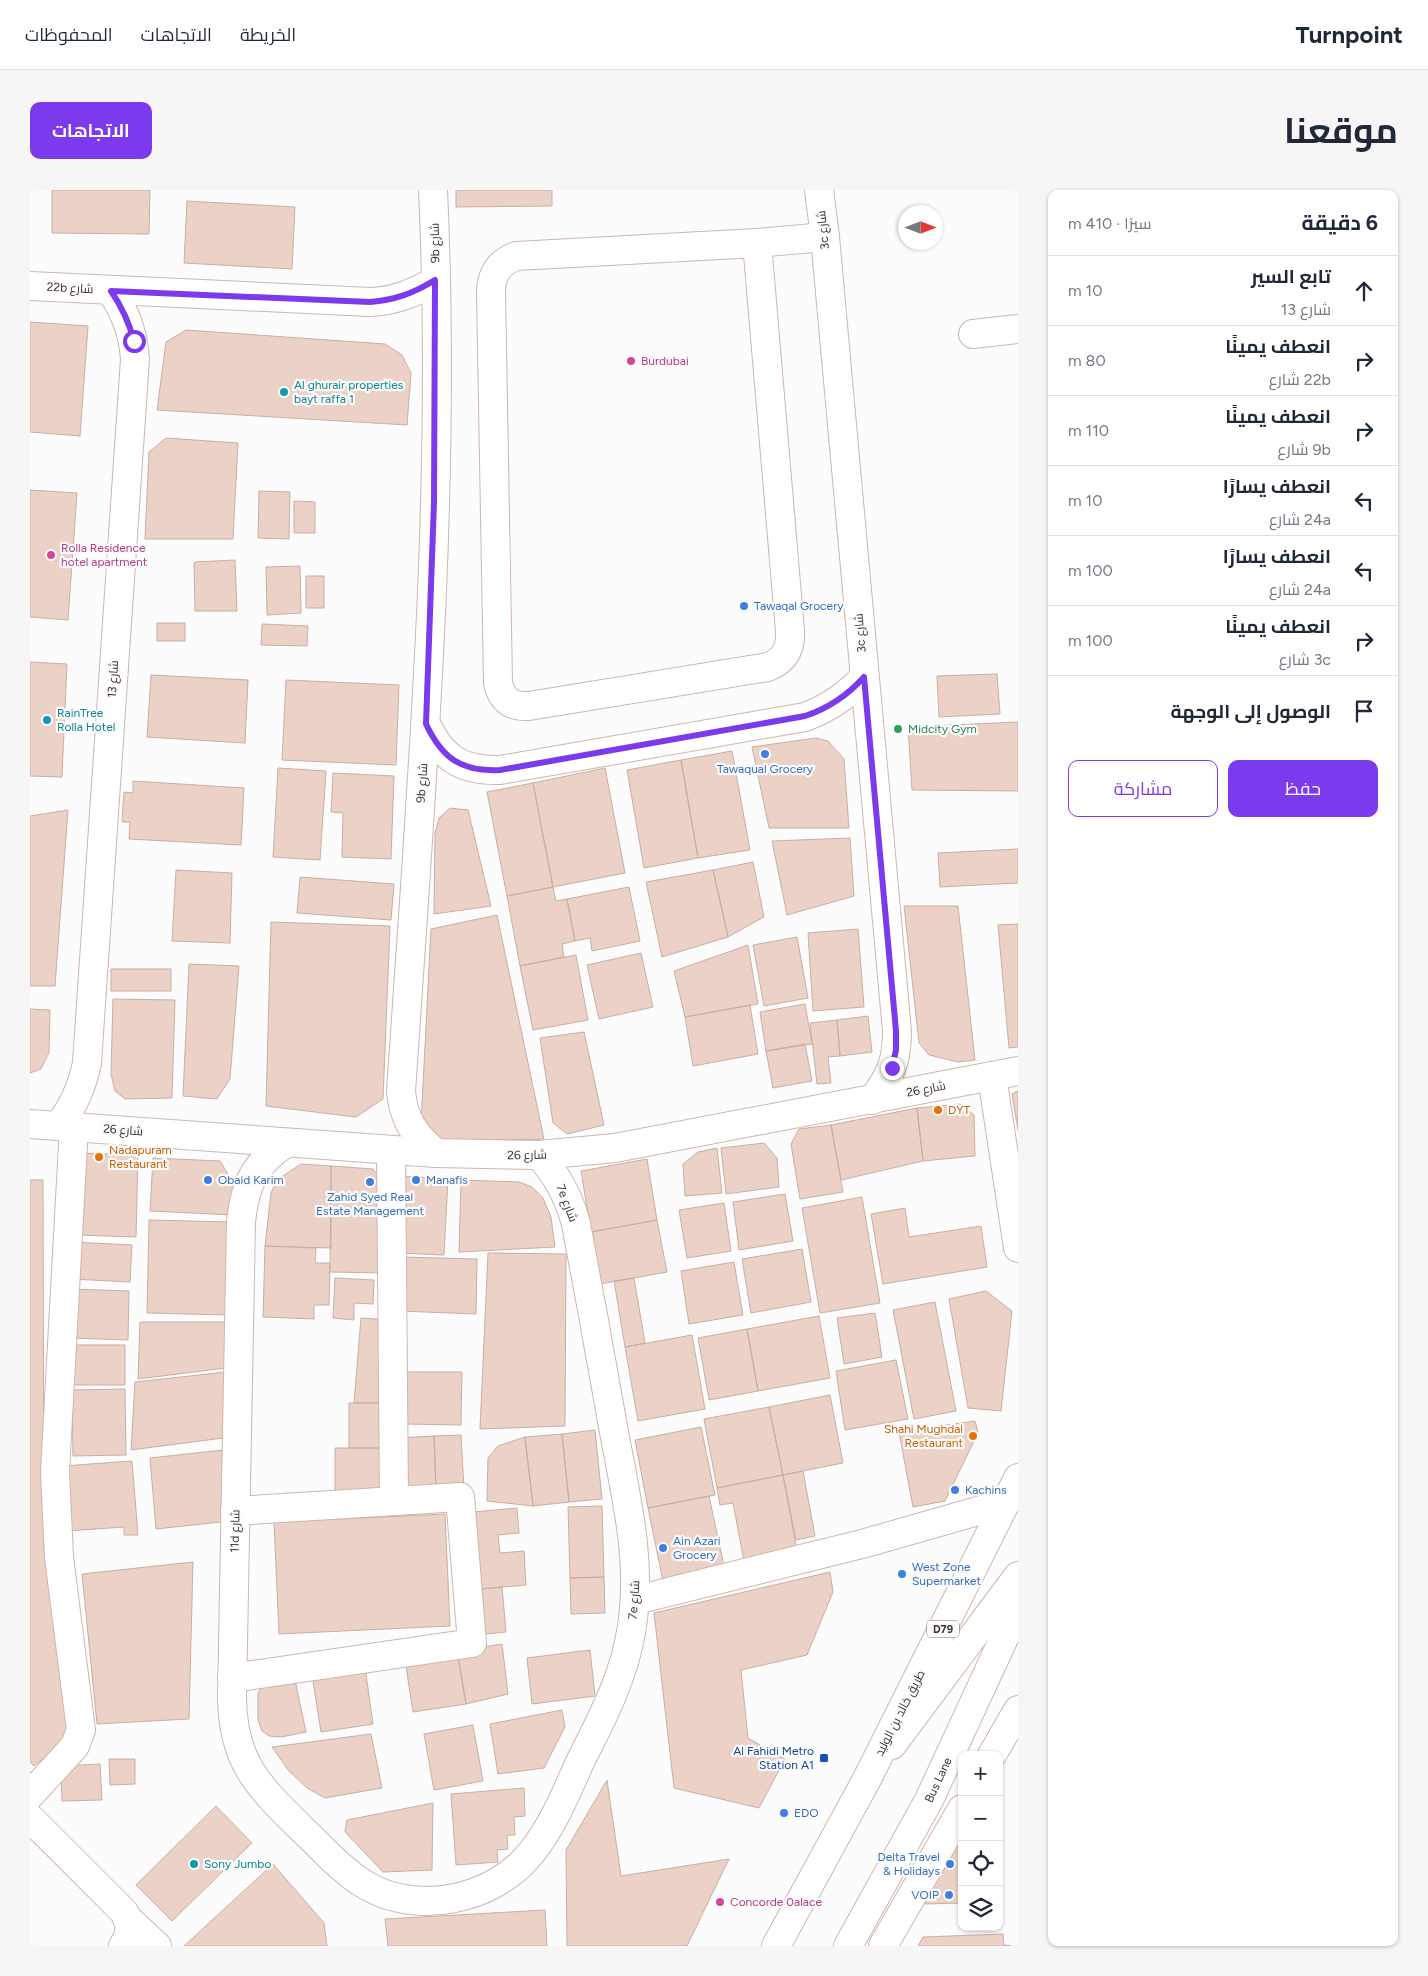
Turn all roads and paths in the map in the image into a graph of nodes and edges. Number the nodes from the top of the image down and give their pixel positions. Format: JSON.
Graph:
{"nodes":[{"id":1,"x":433,"y":190,"type":"edge"},
{"id":2,"x":819,"y":190,"type":"edge"},
{"id":3,"x":825,"y":237,"type":"junction"},
{"id":4,"x":757,"y":243,"type":"junction"},
{"id":5,"x":435,"y":280,"type":"junction"},
{"id":6,"x":30,"y":286,"type":"edge"},
{"id":7,"x":111,"y":291,"type":"junction"},
{"id":8,"x":1018,"y":329,"type":"edge"},
{"id":9,"x":973,"y":334,"type":"dead end"},
{"id":10,"x":864,"y":677,"type":"junction"},
{"id":11,"x":426,"y":724,"type":"junction"},
{"id":12,"x":1018,"y":1071,"type":"edge"},
{"id":13,"x":992,"y":1076,"type":"junction"},
{"id":14,"x":872,"y":1100,"type":"junction"},
{"id":15,"x":30,"y":1124,"type":"edge"},
{"id":16,"x":67,"y":1126,"type":"junction"},
{"id":17,"x":286,"y":1143,"type":"junction"},
{"id":18,"x":392,"y":1150,"type":"junction"},
{"id":19,"x":436,"y":1153,"type":"junction"},
{"id":20,"x":539,"y":1156,"type":"junction"},
{"id":21,"x":1018,"y":1248,"type":"edge"},
{"id":22,"x":1018,"y":1478,"type":"edge"},
{"id":23,"x":394,"y":1501,"type":"junction"},
{"id":24,"x":1006,"y":1503,"type":"junction"},
{"id":25,"x":235,"y":1511,"type":"junction"},
{"id":26,"x":1018,"y":1576,"type":"edge"},
{"id":27,"x":636,"y":1600,"type":"junction"},
{"id":28,"x":1018,"y":1608,"type":"edge"},
{"id":29,"x":232,"y":1678,"type":"junction"},
{"id":30,"x":1018,"y":1710,"type":"edge"},
{"id":31,"x":994,"y":1751,"type":"edge"},
{"id":32,"x":867,"y":1779,"type":"junction"},
{"id":33,"x":30,"y":1795,"type":"edge"},
{"id":34,"x":958,"y":1816,"type":"edge"},
{"id":35,"x":30,"y":1818,"type":"edge"},
{"id":36,"x":364,"y":1884,"type":"joint"},
{"id":37,"x":126,"y":1933,"type":"edge"},
{"id":38,"x":780,"y":1943,"type":"edge"},
{"id":39,"x":156,"y":1946,"type":"edge"},
{"id":40,"x":848,"y":1946,"type":"edge"},
{"id":41,"x":884,"y":1946,"type":"edge"}],
"edges":[{"from":1,"to":5,"type":"street","name":"9b شارع"},
{"from":2,"to":3,"type":"street","name":"3c شارع"},
{"from":3,"to":4,"type":"street"},
{"from":3,"to":10,"type":"street","name":"3c شارع"},
{"from":4,"to":4,"type":"street"},
{"from":5,"to":7,"type":"street","name":"22b شارع"},
{"from":5,"to":11,"type":"street","name":"9b شارع"},
{"from":6,"to":7,"type":"street","name":"22b شارع"},
{"from":7,"to":16,"type":"street","name":"شارع 13"},
{"from":8,"to":9,"type":"street"},
{"from":10,"to":11,"type":"street"},
{"from":10,"to":14,"type":"street","name":"3c شارع"},
{"from":11,"to":19,"type":"street","name":"9b شارع"},
{"from":12,"to":13,"type":"street","name":"شارع 26"},
{"from":13,"to":14,"type":"street","name":"شارع 26"},
{"from":13,"to":21,"type":"street"},
{"from":14,"to":20,"type":"street","name":"شارع 26"},
{"from":15,"to":16,"type":"street","name":"شارع 26"},
{"from":16,"to":17,"type":"street","name":"شارع 26"},
{"from":16,"to":33,"type":"street"},
{"from":17,"to":18,"type":"street","name":"شارع 26"},
{"from":17,"to":25,"type":"street","name":"11d شارع"},
{"from":18,"to":19,"type":"street","name":"شارع 26"},
{"from":18,"to":23,"type":"street"},
{"from":19,"to":20,"type":"street","name":"شارع 26"},
{"from":20,"to":27,"type":"street","name":"7e شارع"},
{"from":22,"to":24,"type":"street","name":"طريق خالد بن الوليد","number":"D79"},
{"from":23,"to":25,"type":"street"},
{"from":23,"to":29,"type":"street"},
{"from":24,"to":27,"type":"street"},
{"from":24,"to":32,"type":"street","name":"طريق خالد بن الوليد","number":"D79"},
{"from":25,"to":29,"type":"street","name":"11d شارع"},
{"from":26,"to":32,"type":"street"},
{"from":27,"to":36,"type":"street","name":"7e شارع"},
{"from":28,"to":40,"type":"street","name":"Bus Lane"},
{"from":29,"to":36,"type":"street","name":"11d شارع"},
{"from":30,"to":31,"type":"street"},
{"from":32,"to":38,"type":"street","name":"طريق خالد بن الوليد","number":"D79"},
{"from":34,"to":41,"type":"street"},
{"from":35,"to":37,"type":"street"},
{"from":37,"to":39,"type":"street"}]}
